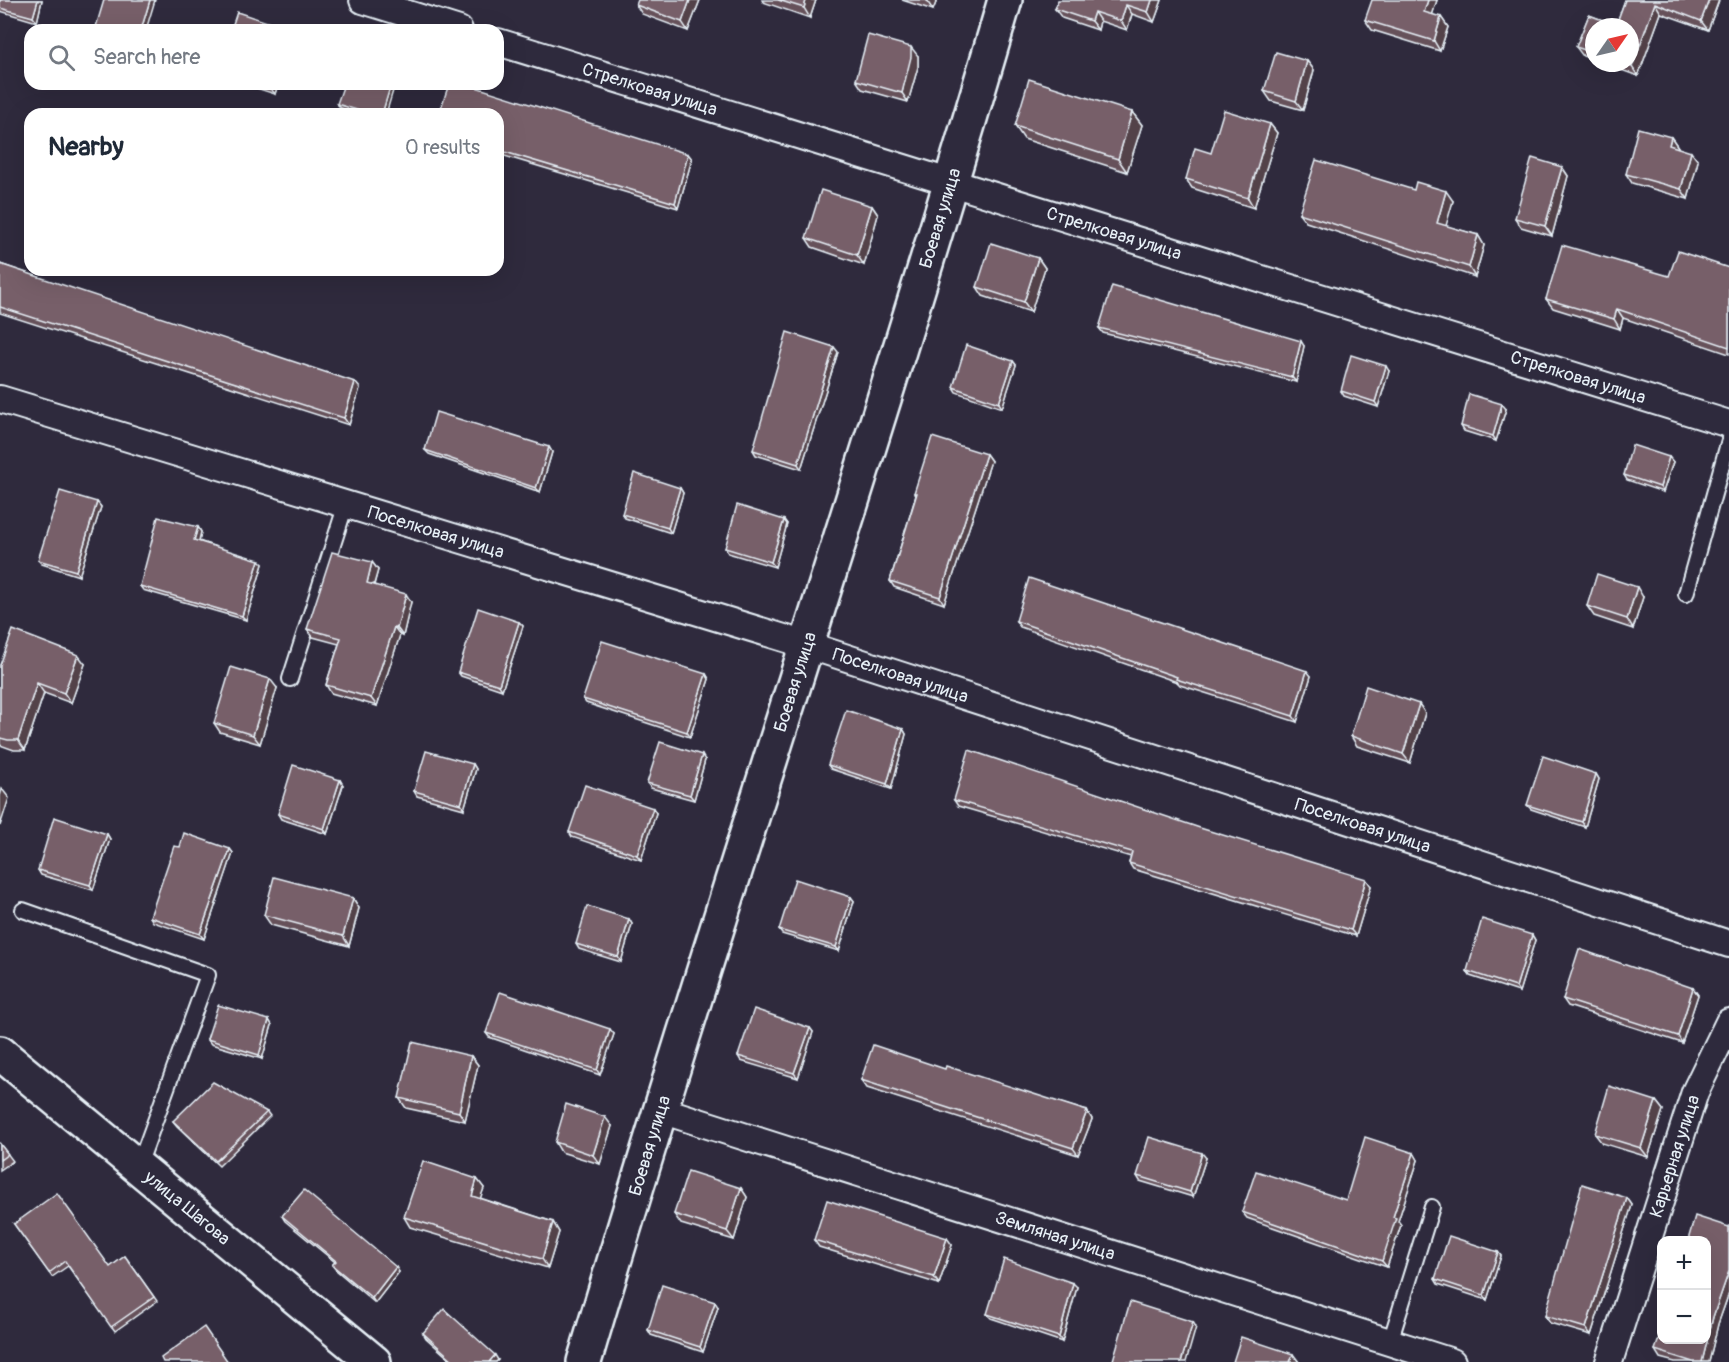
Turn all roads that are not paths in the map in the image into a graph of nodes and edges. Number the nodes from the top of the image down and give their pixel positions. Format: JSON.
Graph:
{"nodes":[{"id":1,"x":363,"y":0,"type":"edge"},
{"id":2,"x":1005,"y":0,"type":"edge"},
{"id":3,"x":440,"y":24,"type":"edge"},
{"id":4,"x":504,"y":44,"type":"edge"},
{"id":5,"x":951,"y":185,"type":"junction"},
{"id":6,"x":0,"y":399,"type":"edge"},
{"id":7,"x":1729,"y":424,"type":"edge"},
{"id":8,"x":1729,"y":441,"type":"edge"},
{"id":9,"x":346,"y":504,"type":"junction"},
{"id":10,"x":1686,"y":594,"type":"dead end"},
{"id":11,"x":807,"y":645,"type":"junction"},
{"id":12,"x":290,"y":679,"type":"dead end"},
{"id":13,"x":23,"y":910,"type":"dead end"},
{"id":14,"x":1729,"y":944,"type":"edge"},
{"id":15,"x":1729,"y":1022,"type":"edge"},
{"id":16,"x":0,"y":1053,"type":"edge"},
{"id":17,"x":658,"y":1110,"type":"junction"},
{"id":18,"x":138,"y":1168,"type":"junction"},
{"id":19,"x":1432,"y":1207,"type":"dead end"},
{"id":20,"x":1390,"y":1342,"type":"junction"},
{"id":21,"x":362,"y":1359,"type":"edge"},
{"id":22,"x":584,"y":1362,"type":"edge"},
{"id":23,"x":1452,"y":1362,"type":"edge"},
{"id":24,"x":1609,"y":1362,"type":"edge"}],
"edges":[{"from":1,"to":3,"type":"street"},
{"from":2,"to":5,"type":"street","name":"Боевая улица"},
{"from":4,"to":5,"type":"street","name":"Стрелковая улица"},
{"from":5,"to":7,"type":"street","name":"Стрелковая улица"},
{"from":5,"to":11,"type":"street","name":"Боевая улица"},
{"from":6,"to":9,"type":"street","name":"Поселковая улица"},
{"from":8,"to":10,"type":"lane"},
{"from":9,"to":11,"type":"street","name":"Поселковая улица"},
{"from":9,"to":12,"type":"lane"},
{"from":11,"to":14,"type":"street","name":"Поселковая улица"},
{"from":11,"to":17,"type":"street","name":"Боевая улица"},
{"from":13,"to":18,"type":"lane"},
{"from":15,"to":24,"type":"street","name":"Карьерная улица"},
{"from":16,"to":18,"type":"street","name":"улица Шагова"},
{"from":17,"to":20,"type":"street","name":"Земляная улица"},
{"from":17,"to":22,"type":"street","name":"Боевая улица"},
{"from":18,"to":21,"type":"street","name":"улица Шагова"},
{"from":19,"to":20,"type":"lane"},
{"from":20,"to":23,"type":"street","name":"Земляная улица"}]}
